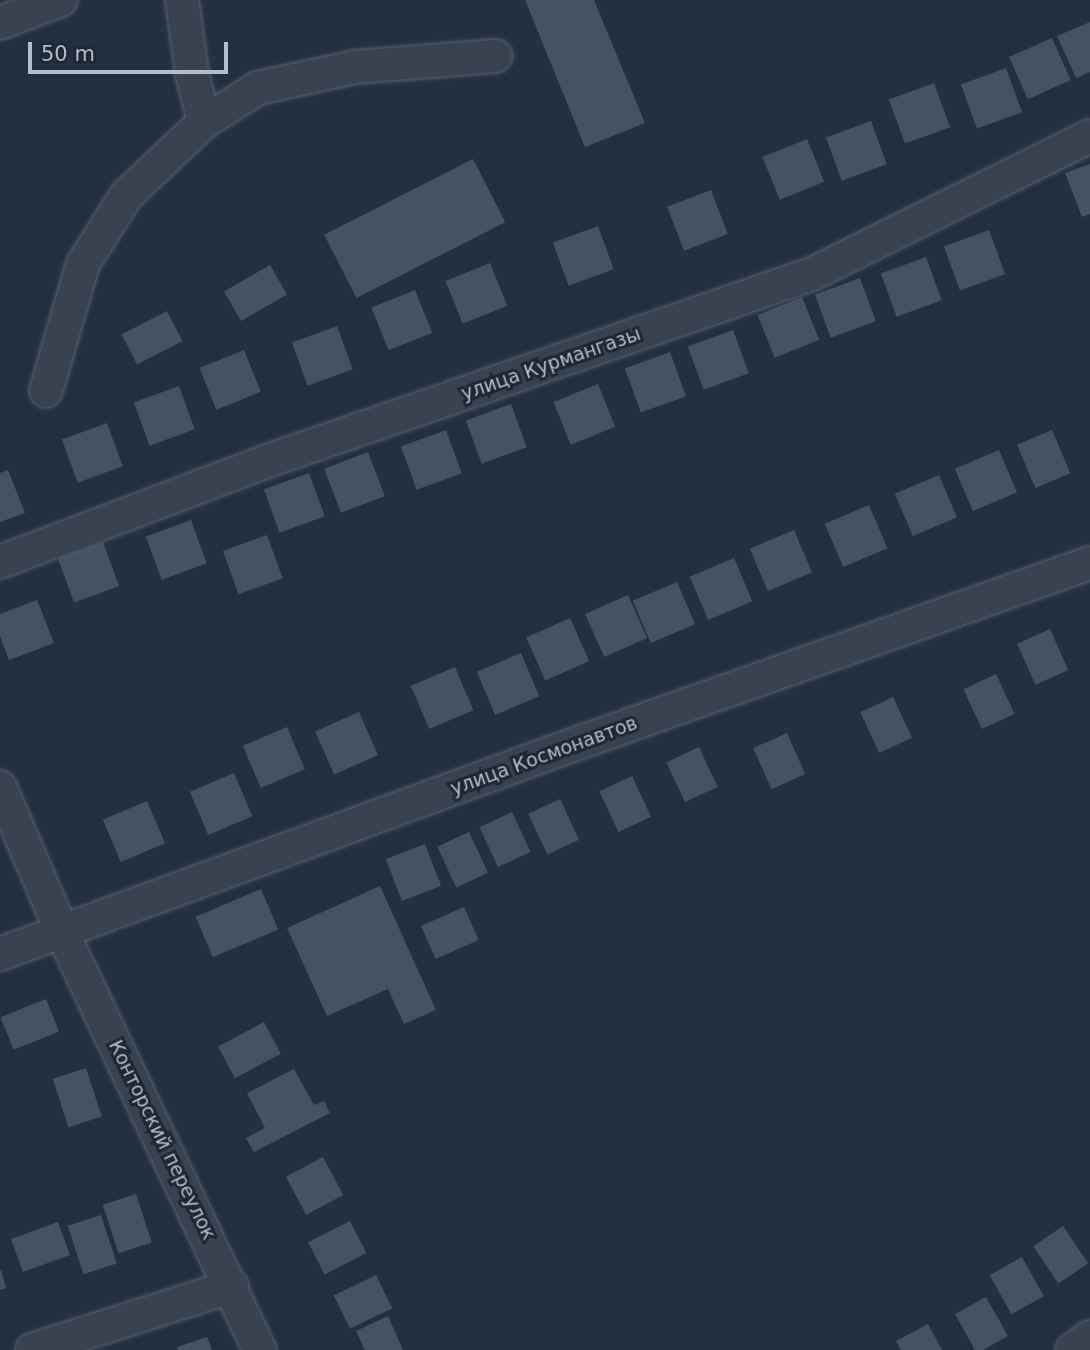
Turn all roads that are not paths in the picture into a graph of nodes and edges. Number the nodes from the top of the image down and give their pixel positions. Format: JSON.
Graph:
{"nodes":[{"id":1,"x":61,"y":0,"type":"edge"},
{"id":2,"x":182,"y":0,"type":"edge"},
{"id":3,"x":0,"y":23,"type":"edge"},
{"id":4,"x":496,"y":56,"type":"dead end"},
{"id":5,"x":204,"y":122,"type":"junction"},
{"id":6,"x":1090,"y":136,"type":"edge"},
{"id":7,"x":46,"y":391,"type":"dead end"},
{"id":8,"x":0,"y":562,"type":"edge"},
{"id":9,"x":1090,"y":563,"type":"edge"},
{"id":10,"x":0,"y":787,"type":"edge"},
{"id":11,"x":62,"y":932,"type":"junction"},
{"id":12,"x":0,"y":954,"type":"edge"},
{"id":13,"x":232,"y":1286,"type":"junction"},
{"id":14,"x":1090,"y":1336,"type":"edge"},
{"id":15,"x":32,"y":1350,"type":"edge"},
{"id":16,"x":260,"y":1350,"type":"edge"},
{"id":17,"x":1072,"y":1350,"type":"edge"}],
"edges":[{"from":1,"to":3,"type":"street"},
{"from":2,"to":5,"type":"street"},
{"from":4,"to":5,"type":"street"},
{"from":5,"to":7,"type":"street"},
{"from":6,"to":8,"type":"street","name":"улица Курмангазы"},
{"from":9,"to":11,"type":"street","name":"улица Космонавтов"},
{"from":10,"to":11,"type":"street","name":"Конторский переулок"},
{"from":11,"to":12,"type":"street","name":"улица Космонавтов"},
{"from":11,"to":13,"type":"street","name":"Конторский переулок"},
{"from":13,"to":15,"type":"street"},
{"from":13,"to":16,"type":"street","name":"Конторский переулок"},
{"from":14,"to":17,"type":"street"}]}
